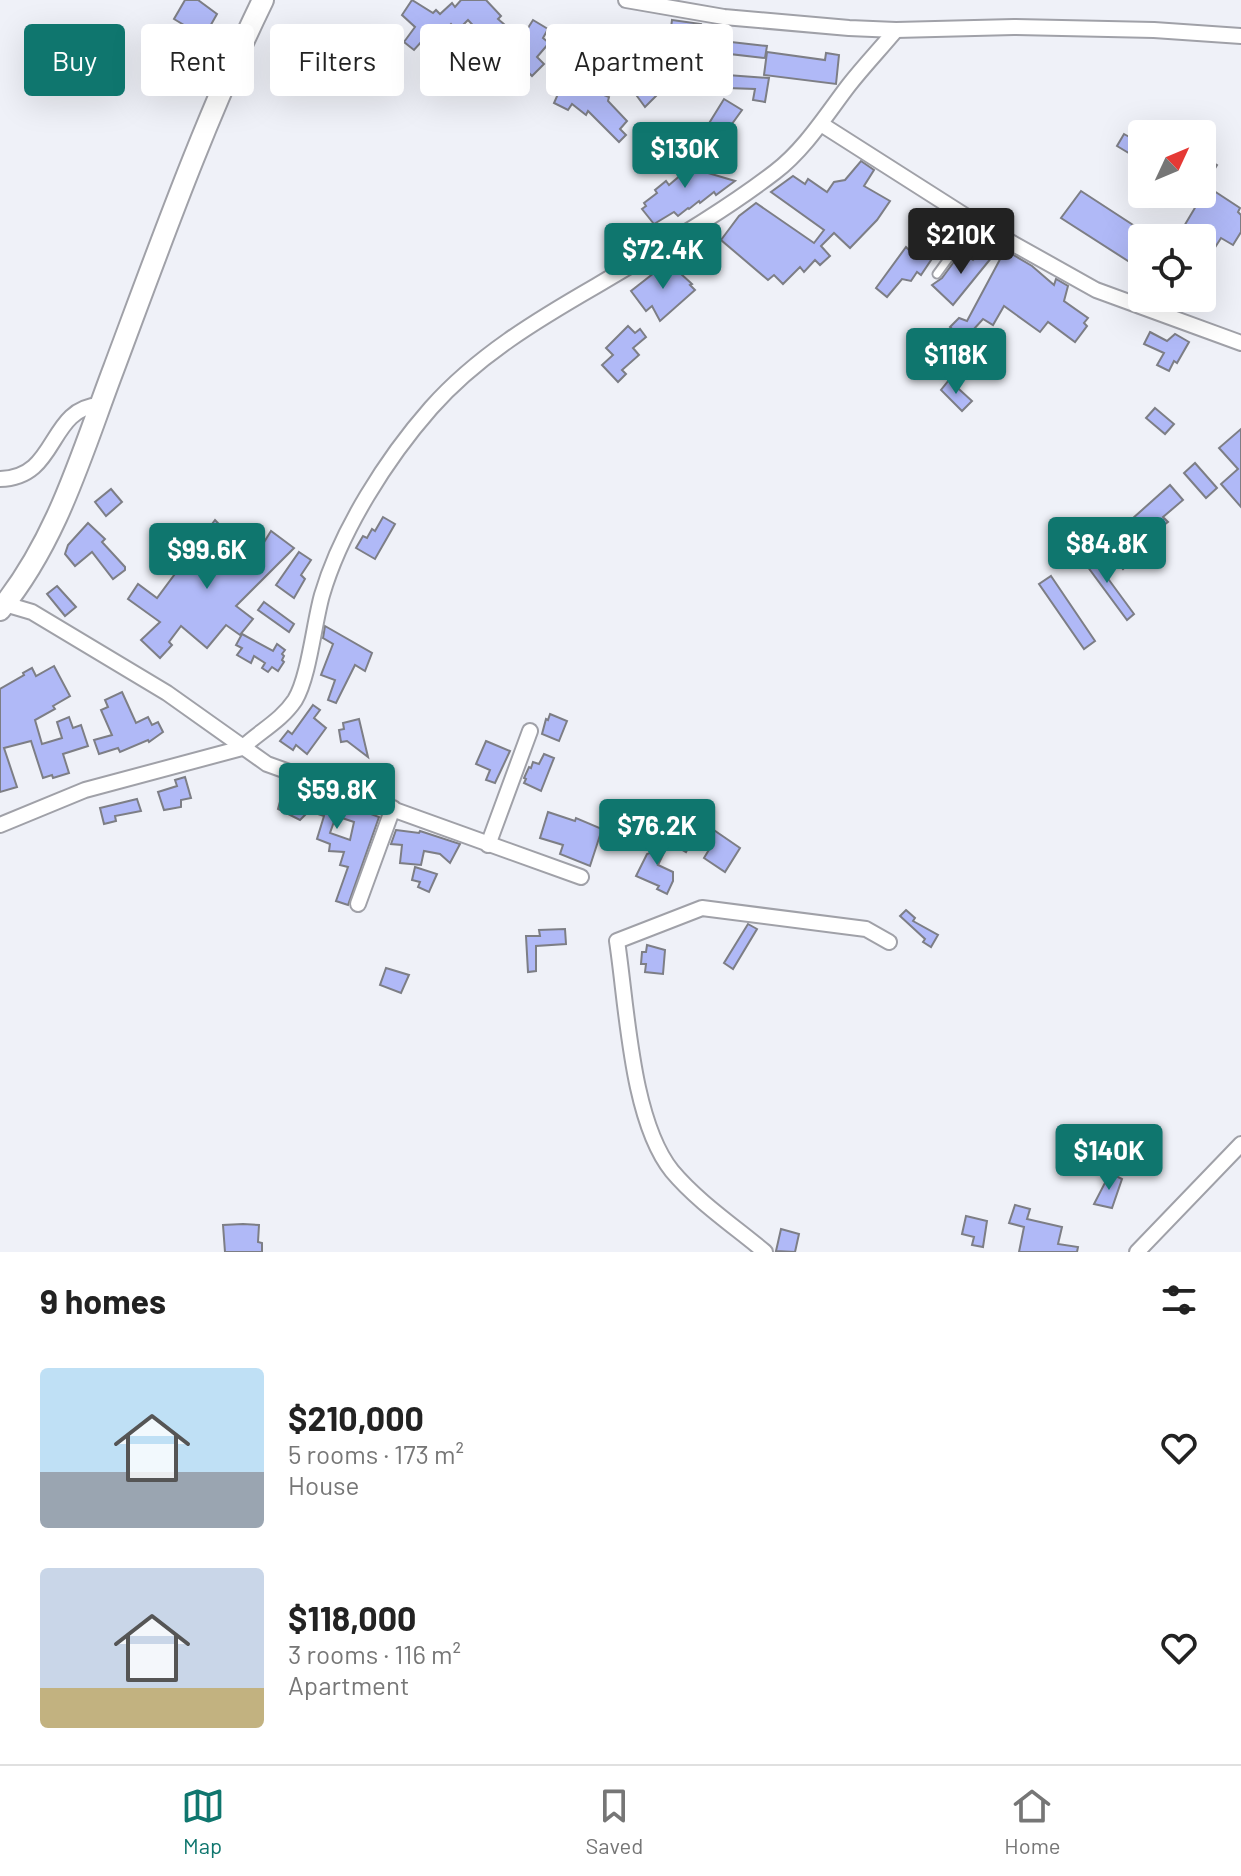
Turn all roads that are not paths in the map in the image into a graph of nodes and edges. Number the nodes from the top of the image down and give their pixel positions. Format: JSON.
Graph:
{"nodes":[{"id":1,"x":263,"y":0,"type":"edge"},
{"id":2,"x":626,"y":0,"type":"edge"},
{"id":3,"x":896,"y":30,"type":"junction"},
{"id":4,"x":1241,"y":36,"type":"edge"},
{"id":5,"x":821,"y":124,"type":"junction"},
{"id":6,"x":975,"y":222,"type":"junction"},
{"id":7,"x":937,"y":274,"type":"dead end"},
{"id":8,"x":1241,"y":343,"type":"edge"},
{"id":9,"x":100,"y":405,"type":"junction"},
{"id":10,"x":0,"y":479,"type":"edge"},
{"id":11,"x":2,"y":607,"type":"edge"},
{"id":12,"x":530,"y":731,"type":"dead end"},
{"id":13,"x":242,"y":748,"type":"junction"},
{"id":14,"x":393,"y":808,"type":"junction"},
{"id":15,"x":0,"y":825,"type":"edge"},
{"id":16,"x":488,"y":845,"type":"junction"},
{"id":17,"x":581,"y":877,"type":"dead end"},
{"id":18,"x":358,"y":904,"type":"dead end"},
{"id":19,"x":889,"y":942,"type":"dead end"},
{"id":20,"x":1241,"y":1144,"type":"edge"},
{"id":21,"x":765,"y":1252,"type":"edge"},
{"id":22,"x":1137,"y":1252,"type":"edge"}],
"edges":[{"from":1,"to":9,"type":"main road"},
{"from":2,"to":3,"type":"street"},
{"from":3,"to":4,"type":"street"},
{"from":3,"to":5,"type":"street"},
{"from":5,"to":6,"type":"street"},
{"from":5,"to":13,"type":"street"},
{"from":6,"to":7,"type":"lane"},
{"from":6,"to":8,"type":"street"},
{"from":9,"to":10,"type":"street"},
{"from":9,"to":11,"type":"main road"},
{"from":11,"to":13,"type":"street"},
{"from":12,"to":16,"type":"street"},
{"from":13,"to":14,"type":"street"},
{"from":13,"to":15,"type":"street"},
{"from":14,"to":16,"type":"street"},
{"from":14,"to":18,"type":"street"},
{"from":16,"to":17,"type":"street"},
{"from":19,"to":21,"type":"street"},
{"from":20,"to":22,"type":"street"}]}
